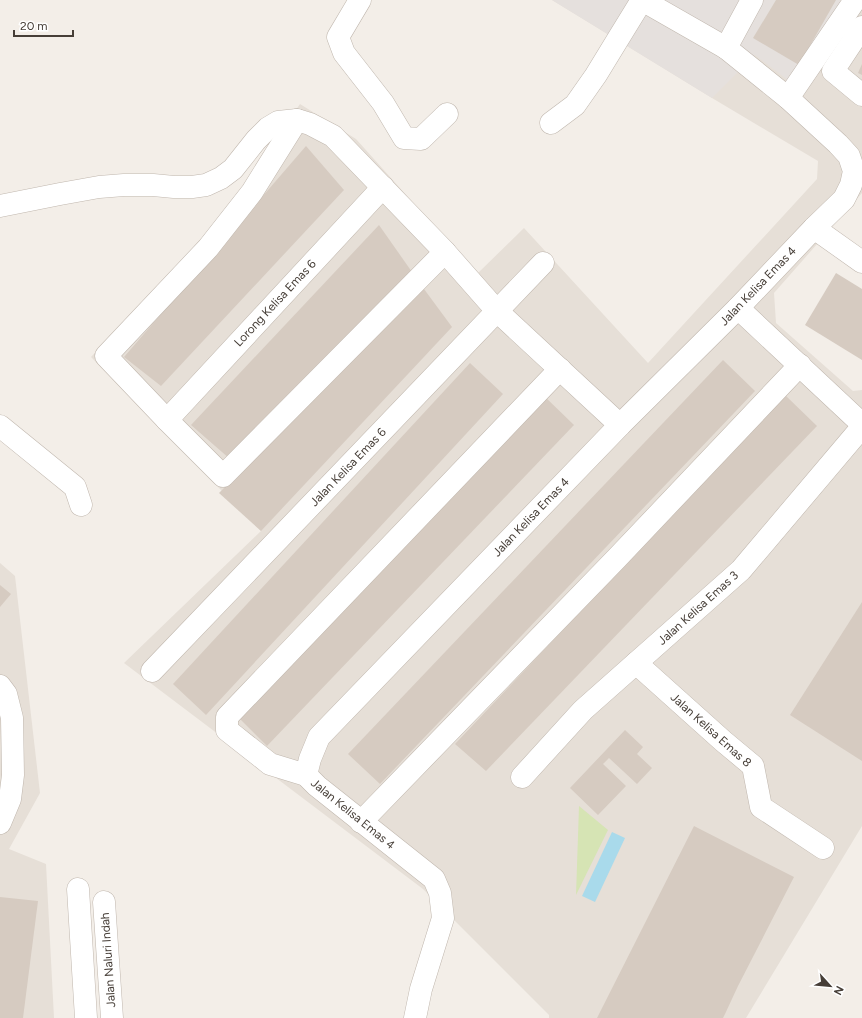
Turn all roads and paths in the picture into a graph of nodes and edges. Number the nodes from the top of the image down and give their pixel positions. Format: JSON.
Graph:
{"nodes":[{"id":1,"x":360,"y":0,"type":"edge"},
{"id":2,"x":642,"y":0,"type":"edge"},
{"id":3,"x":752,"y":0,"type":"edge"},
{"id":4,"x":854,"y":0,"type":"edge"},
{"id":5,"x":862,"y":27,"type":"edge"},
{"id":6,"x":726,"y":48,"type":"junction"},
{"id":7,"x":862,"y":95,"type":"edge"},
{"id":8,"x":788,"y":98,"type":"junction"},
{"id":9,"x":447,"y":114,"type":"dead end"},
{"id":10,"x":297,"y":120,"type":"junction"},
{"id":11,"x":551,"y":123,"type":"dead end"},
{"id":12,"x":858,"y":166,"type":"edge"},
{"id":13,"x":383,"y":187,"type":"junction"},
{"id":14,"x":0,"y":206,"type":"edge"},
{"id":15,"x":814,"y":228,"type":"junction"},
{"id":16,"x":446,"y":252,"type":"junction"},
{"id":17,"x":862,"y":262,"type":"edge"},
{"id":18,"x":543,"y":263,"type":"dead end"},
{"id":19,"x":738,"y":308,"type":"junction"},
{"id":20,"x":497,"y":311,"type":"junction"},
{"id":21,"x":800,"y":366,"type":"junction"},
{"id":22,"x":560,"y":369,"type":"junction"},
{"id":23,"x":167,"y":420,"type":"junction"},
{"id":24,"x":620,"y":425,"type":"junction"},
{"id":25,"x":862,"y":425,"type":"edge"},
{"id":26,"x":0,"y":426,"type":"edge"},
{"id":27,"x":81,"y":505,"type":"dead end"},
{"id":28,"x":636,"y":663,"type":"junction"},
{"id":29,"x":152,"y":671,"type":"dead end"},
{"id":30,"x":0,"y":686,"type":"edge"},
{"id":31,"x":306,"y":775,"type":"junction"},
{"id":32,"x":522,"y":777,"type":"dead end"},
{"id":33,"x":361,"y":822,"type":"junction"},
{"id":34,"x":0,"y":823,"type":"edge"},
{"id":35,"x":823,"y":848,"type":"dead end"},
{"id":36,"x":78,"y":889,"type":"dead end"},
{"id":37,"x":104,"y":902,"type":"dead end"},
{"id":38,"x":86,"y":1018,"type":"edge"},
{"id":39,"x":112,"y":1018,"type":"edge"},
{"id":40,"x":415,"y":1018,"type":"edge"}],
"edges":[{"from":1,"to":9,"type":"street"},
{"from":2,"to":6,"type":"street","name":"Jalan Kelisa Emas 4"},
{"from":2,"to":11,"type":"street"},
{"from":3,"to":6,"type":"street"},
{"from":4,"to":8,"type":"street"},
{"from":5,"to":7,"type":"street"},
{"from":6,"to":8,"type":"street","name":"Jalan Kelisa Emas 4"},
{"from":8,"to":12,"type":"street","name":"Jalan Kelisa Emas 4"},
{"from":10,"to":13,"type":"street"},
{"from":10,"to":14,"type":"street"},
{"from":10,"to":23,"type":"street"},
{"from":12,"to":15,"type":"street","name":"Jalan Kelisa Emas 4"},
{"from":13,"to":16,"type":"street"},
{"from":13,"to":23,"type":"street","name":"Lorong Kelisa Emas 6"},
{"from":15,"to":17,"type":"street"},
{"from":15,"to":19,"type":"street","name":"Jalan Kelisa Emas 4"},
{"from":16,"to":20,"type":"street"},
{"from":16,"to":23,"type":"street"},
{"from":18,"to":20,"type":"street","name":"Jalan Kelisa Emas 6"},
{"from":19,"to":21,"type":"street","name":"Jalan Kelisa Emas 3"},
{"from":19,"to":24,"type":"street","name":"Jalan Kelisa Emas 4"},
{"from":20,"to":22,"type":"street"},
{"from":20,"to":29,"type":"street","name":"Jalan Kelisa Emas 6"},
{"from":21,"to":25,"type":"street","name":"Jalan Kelisa Emas 3"},
{"from":21,"to":33,"type":"street"},
{"from":22,"to":24,"type":"street"},
{"from":22,"to":31,"type":"street"},
{"from":24,"to":31,"type":"street","name":"Jalan Kelisa Emas 4"},
{"from":25,"to":28,"type":"street","name":"Jalan Kelisa Emas 3"},
{"from":26,"to":27,"type":"street"},
{"from":28,"to":32,"type":"street","name":"Jalan Kelisa Emas 3"},
{"from":28,"to":35,"type":"street","name":"Jalan Kelisa Emas 8"},
{"from":30,"to":34,"type":"street"},
{"from":31,"to":33,"type":"street","name":"Jalan Kelisa Emas 4"},
{"from":33,"to":40,"type":"street","name":"Jalan Kelisa Emas 4"},
{"from":36,"to":38,"type":"street"},
{"from":37,"to":39,"type":"street","name":"Jalan Naluri Indah"}]}
